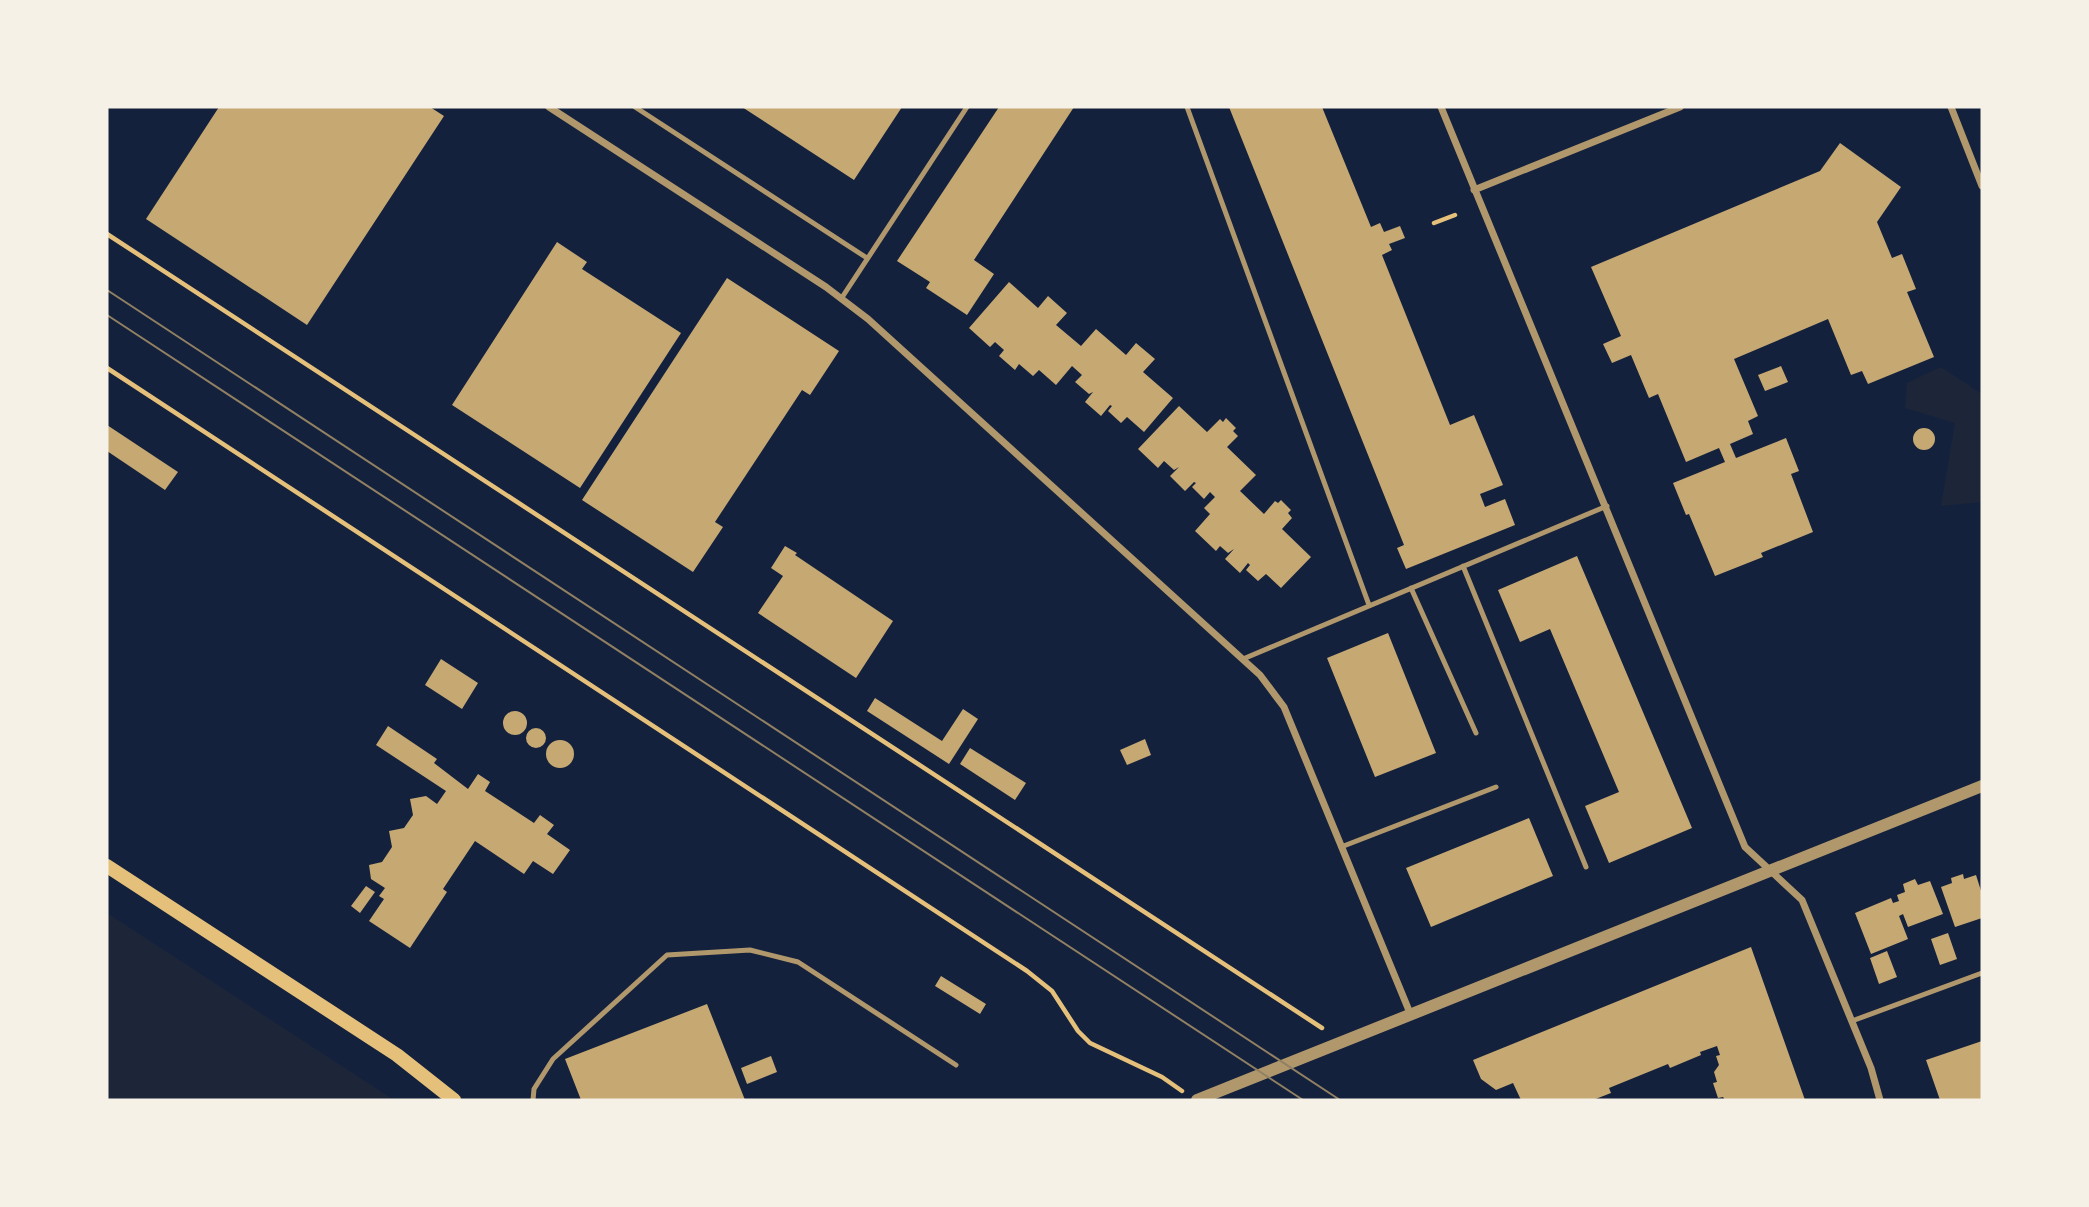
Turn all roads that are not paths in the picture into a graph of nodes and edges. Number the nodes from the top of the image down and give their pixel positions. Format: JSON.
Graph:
{"nodes":[{"id":1,"x":549,"y":107,"type":"edge"},
{"id":2,"x":635,"y":107,"type":"edge"},
{"id":3,"x":967,"y":107,"type":"edge"},
{"id":4,"x":1187,"y":107,"type":"edge"},
{"id":5,"x":1441,"y":107,"type":"edge"},
{"id":6,"x":1680,"y":107,"type":"edge"},
{"id":7,"x":1951,"y":107,"type":"edge"},
{"id":8,"x":1982,"y":186,"type":"edge"},
{"id":9,"x":1474,"y":190,"type":"junction"},
{"id":10,"x":867,"y":258,"type":"junction"},
{"id":11,"x":841,"y":299,"type":"junction"},
{"id":12,"x":1606,"y":506,"type":"junction"},
{"id":13,"x":1463,"y":566,"type":"junction"},
{"id":14,"x":1411,"y":588,"type":"junction"},
{"id":15,"x":1369,"y":606,"type":"junction"},
{"id":16,"x":1242,"y":659,"type":"junction"},
{"id":17,"x":1476,"y":733,"type":"dead end"},
{"id":18,"x":1982,"y":786,"type":"edge"},
{"id":19,"x":1496,"y":787,"type":"dead end"},
{"id":20,"x":1341,"y":847,"type":"junction"},
{"id":21,"x":107,"y":866,"type":"edge"},
{"id":22,"x":1586,"y":867,"type":"dead end"},
{"id":23,"x":1768,"y":871,"type":"junction"},
{"id":24,"x":1982,"y":973,"type":"edge"},
{"id":25,"x":1410,"y":1013,"type":"junction"},
{"id":26,"x":1852,"y":1021,"type":"junction"},
{"id":27,"x":956,"y":1065,"type":"dead end"},
{"id":28,"x":454,"y":1100,"type":"edge"},
{"id":29,"x":533,"y":1100,"type":"edge"},
{"id":30,"x":1197,"y":1100,"type":"edge"},
{"id":31,"x":1880,"y":1100,"type":"edge"}],
"edges":[{"from":1,"to":11,"type":"street"},
{"from":2,"to":10,"type":"lane"},
{"from":3,"to":10,"type":"lane"},
{"from":4,"to":15,"type":"lane"},
{"from":5,"to":9,"type":"street"},
{"from":6,"to":9,"type":"street"},
{"from":7,"to":8,"type":"street"},
{"from":9,"to":12,"type":"street"},
{"from":10,"to":11,"type":"lane"},
{"from":11,"to":16,"type":"street"},
{"from":12,"to":13,"type":"lane"},
{"from":12,"to":23,"type":"street"},
{"from":13,"to":14,"type":"lane"},
{"from":13,"to":22,"type":"lane"},
{"from":14,"to":15,"type":"lane"},
{"from":14,"to":17,"type":"lane"},
{"from":15,"to":16,"type":"lane"},
{"from":16,"to":20,"type":"street"},
{"from":18,"to":23,"type":"street"},
{"from":19,"to":20,"type":"lane"},
{"from":20,"to":25,"type":"street"},
{"from":21,"to":28,"type":"main road"},
{"from":23,"to":25,"type":"street"},
{"from":23,"to":26,"type":"street"},
{"from":24,"to":26,"type":"lane"},
{"from":25,"to":30,"type":"street"},
{"from":26,"to":31,"type":"street"},
{"from":27,"to":29,"type":"lane"}]}
